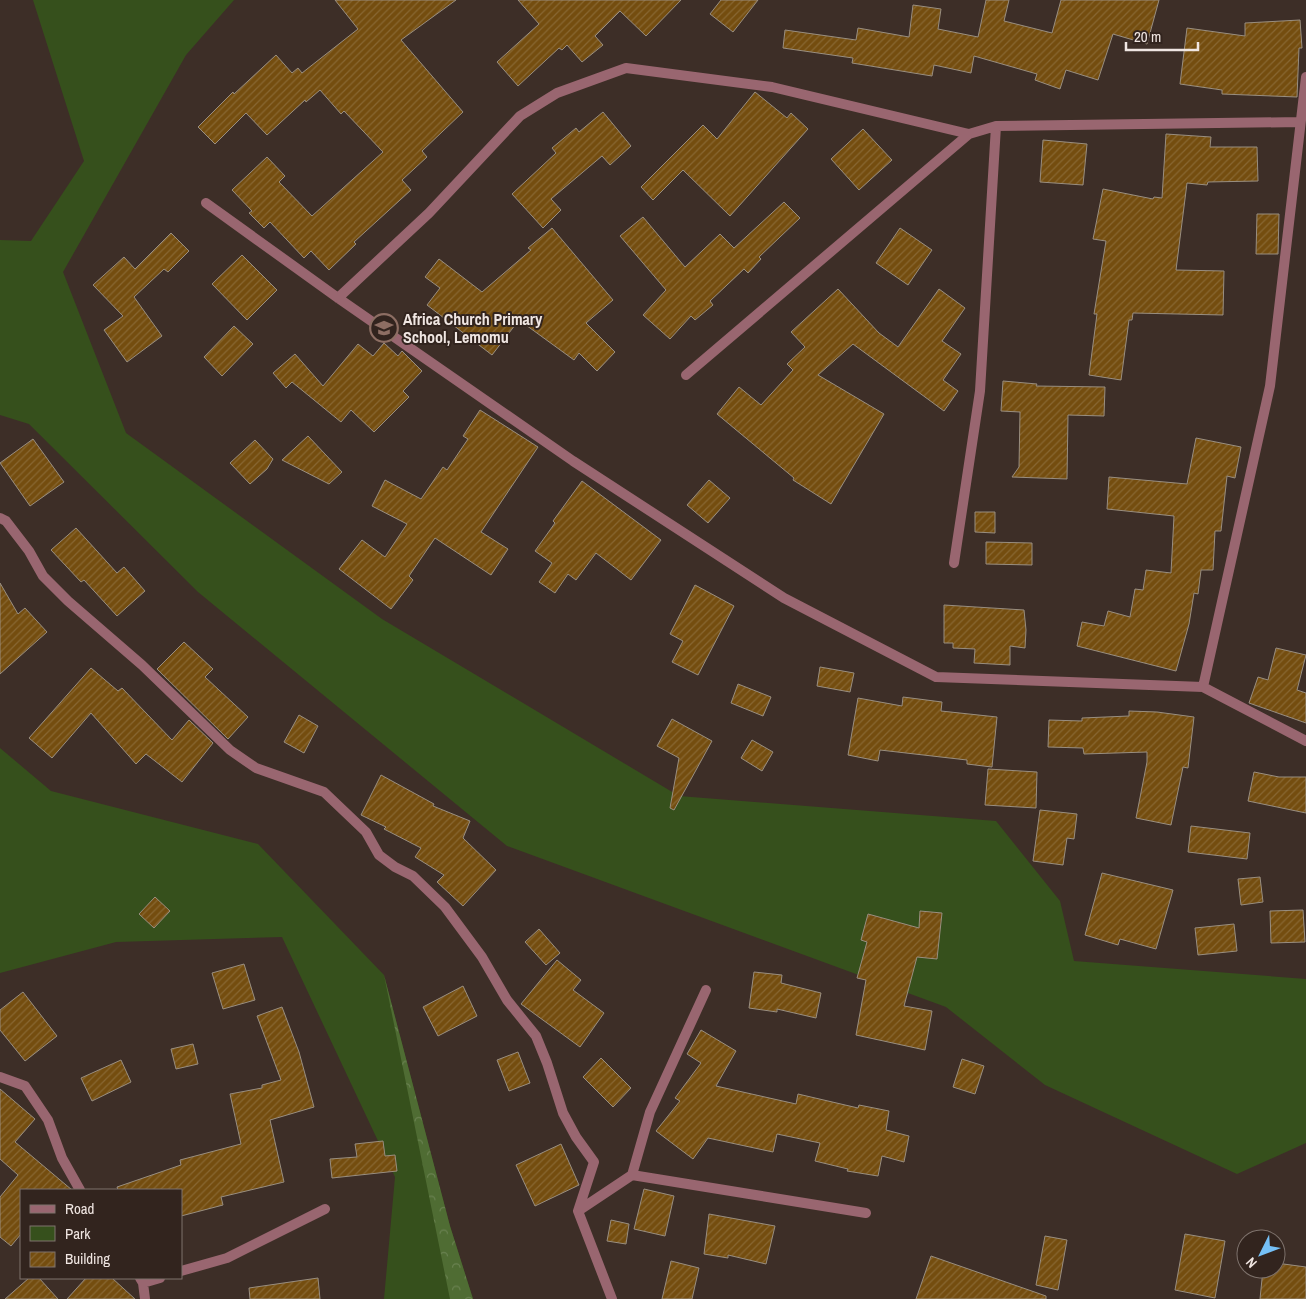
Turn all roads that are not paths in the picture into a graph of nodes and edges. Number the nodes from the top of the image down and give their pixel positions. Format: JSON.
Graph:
{"nodes":[{"id":1,"x":1306,"y":77,"type":"edge"},
{"id":2,"x":1300,"y":122,"type":"junction"},
{"id":3,"x":996,"y":126,"type":"junction"},
{"id":4,"x":969,"y":134,"type":"junction"},
{"id":5,"x":206,"y":203,"type":"dead end"},
{"id":6,"x":338,"y":298,"type":"junction"},
{"id":7,"x":686,"y":375,"type":"dead end"},
{"id":8,"x":0,"y":518,"type":"edge"},
{"id":9,"x":954,"y":562,"type":"dead end"},
{"id":10,"x":1203,"y":687,"type":"junction"},
{"id":11,"x":1306,"y":741,"type":"edge"},
{"id":12,"x":706,"y":990,"type":"dead end"},
{"id":13,"x":0,"y":1077,"type":"edge"},
{"id":14,"x":632,"y":1175,"type":"junction"},
{"id":15,"x":79,"y":1189,"type":"edge"},
{"id":16,"x":325,"y":1209,"type":"dead end"},
{"id":17,"x":578,"y":1212,"type":"junction"},
{"id":18,"x":866,"y":1214,"type":"dead end"},
{"id":19,"x":182,"y":1271,"type":"edge"},
{"id":20,"x":141,"y":1280,"type":"edge"},
{"id":21,"x":145,"y":1299,"type":"edge"},
{"id":22,"x":612,"y":1299,"type":"edge"}],
"edges":[{"from":1,"to":2,"type":"street"},
{"from":2,"to":3,"type":"street"},
{"from":2,"to":10,"type":"street"},
{"from":3,"to":4,"type":"street"},
{"from":3,"to":9,"type":"street"},
{"from":4,"to":6,"type":"street"},
{"from":4,"to":7,"type":"street"},
{"from":5,"to":6,"type":"street"},
{"from":6,"to":10,"type":"street"},
{"from":8,"to":17,"type":"street"},
{"from":10,"to":11,"type":"street"},
{"from":12,"to":14,"type":"street"},
{"from":13,"to":15,"type":"street"},
{"from":14,"to":17,"type":"street"},
{"from":14,"to":18,"type":"street"},
{"from":16,"to":19,"type":"street"},
{"from":17,"to":22,"type":"street"},
{"from":20,"to":21,"type":"street"}]}
